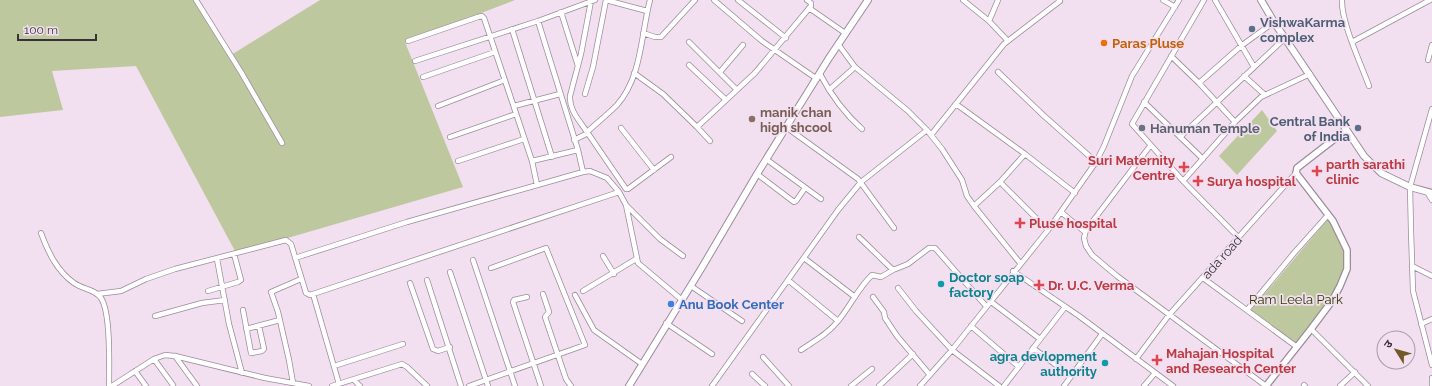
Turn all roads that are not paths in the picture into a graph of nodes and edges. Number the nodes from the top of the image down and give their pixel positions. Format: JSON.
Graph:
{"nodes":[{"id":1,"x":196,"y":0,"type":"edge"},
{"id":2,"x":593,"y":0,"type":"edge"},
{"id":3,"x":605,"y":0,"type":"edge"},
{"id":4,"x":650,"y":0,"type":"edge"},
{"id":5,"x":695,"y":0,"type":"edge"},
{"id":6,"x":714,"y":0,"type":"edge"},
{"id":7,"x":738,"y":0,"type":"edge"},
{"id":8,"x":808,"y":0,"type":"edge"},
{"id":9,"x":868,"y":0,"type":"edge"},
{"id":10,"x":963,"y":0,"type":"edge"},
{"id":11,"x":998,"y":0,"type":"edge"},
{"id":12,"x":1060,"y":0,"type":"edge"},
{"id":13,"x":1163,"y":0,"type":"edge"},
{"id":14,"x":1179,"y":0,"type":"edge"},
{"id":15,"x":1204,"y":0,"type":"edge"},
{"id":16,"x":1215,"y":0,"type":"edge"},
{"id":17,"x":1261,"y":0,"type":"edge"},
{"id":18,"x":1342,"y":0,"type":"edge"},
{"id":19,"x":1430,"y":0,"type":"edge"},
{"id":20,"x":1174,"y":7,"type":"junction"},
{"id":21,"x":809,"y":8,"type":"junction"},
{"id":22,"x":647,"y":11,"type":"junction"},
{"id":23,"x":561,"y":12,"type":"junction"},
{"id":24,"x":538,"y":21,"type":"junction"},
{"id":25,"x":989,"y":21,"type":"junction"},
{"id":26,"x":1274,"y":22,"type":"junction"},
{"id":27,"x":512,"y":29,"type":"junction"},
{"id":28,"x":643,"y":33,"type":"junction"},
{"id":29,"x":845,"y":33,"type":"junction"},
{"id":30,"x":490,"y":36,"type":"junction"},
{"id":31,"x":786,"y":38,"type":"junction"},
{"id":32,"x":1005,"y":38,"type":"junction"},
{"id":33,"x":1285,"y":38,"type":"junction"},
{"id":34,"x":408,"y":41,"type":"dead end"},
{"id":35,"x":689,"y":42,"type":"dead end"},
{"id":36,"x":1352,"y":42,"type":"junction"},
{"id":37,"x":838,"y":44,"type":"junction"},
{"id":38,"x":743,"y":45,"type":"dead end"},
{"id":39,"x":1432,"y":45,"type":"edge"},
{"id":40,"x":1241,"y":46,"type":"junction"},
{"id":41,"x":774,"y":51,"type":"junction"},
{"id":42,"x":495,"y":52,"type":"junction"},
{"id":43,"x":1171,"y":56,"type":"junction"},
{"id":44,"x":1428,"y":60,"type":"dead end"},
{"id":45,"x":415,"y":61,"type":"dead end"},
{"id":46,"x":578,"y":66,"type":"junction"},
{"id":47,"x":690,"y":66,"type":"dead end"},
{"id":48,"x":855,"y":67,"type":"junction"},
{"id":49,"x":1254,"y":67,"type":"junction"},
{"id":50,"x":720,"y":72,"type":"junction"},
{"id":51,"x":998,"y":72,"type":"dead end"},
{"id":52,"x":634,"y":73,"type":"junction"},
{"id":53,"x":1310,"y":74,"type":"junction"},
{"id":54,"x":818,"y":76,"type":"junction"},
{"id":55,"x":1244,"y":76,"type":"junction"},
{"id":56,"x":423,"y":77,"type":"dead end"},
{"id":57,"x":505,"y":80,"type":"junction"},
{"id":58,"x":1199,"y":83,"type":"junction"},
{"id":59,"x":1369,"y":86,"type":"dead end"},
{"id":60,"x":737,"y":90,"type":"junction"},
{"id":61,"x":829,"y":90,"type":"junction"},
{"id":62,"x":560,"y":94,"type":"junction"},
{"id":63,"x":585,"y":94,"type":"dead end"},
{"id":64,"x":1265,"y":95,"type":"junction"},
{"id":65,"x":534,"y":100,"type":"junction"},
{"id":66,"x":726,"y":100,"type":"junction"},
{"id":67,"x":1144,"y":102,"type":"junction"},
{"id":68,"x":1217,"y":102,"type":"junction"},
{"id":69,"x":956,"y":104,"type":"junction"},
{"id":70,"x":438,"y":106,"type":"dead end"},
{"id":71,"x":514,"y":106,"type":"junction"},
{"id":72,"x":1432,"y":108,"type":"edge"},
{"id":73,"x":516,"y":114,"type":"junction"},
{"id":74,"x":1235,"y":122,"type":"junction"},
{"id":75,"x":697,"y":126,"type":"junction"},
{"id":76,"x":786,"y":127,"type":"junction"},
{"id":77,"x":621,"y":128,"type":"dead end"},
{"id":78,"x":862,"y":129,"type":"dead end"},
{"id":79,"x":927,"y":130,"type":"junction"},
{"id":80,"x":1346,"y":130,"type":"junction"},
{"id":81,"x":587,"y":132,"type":"junction"},
{"id":82,"x":931,"y":135,"type":"junction"},
{"id":83,"x":450,"y":137,"type":"dead end"},
{"id":84,"x":1180,"y":137,"type":"junction"},
{"id":85,"x":524,"y":139,"type":"junction"},
{"id":86,"x":574,"y":140,"type":"junction"},
{"id":87,"x":710,"y":141,"type":"dead end"},
{"id":88,"x":282,"y":144,"type":"dead end"},
{"id":89,"x":1150,"y":146,"type":"junction"},
{"id":90,"x":578,"y":150,"type":"junction"},
{"id":91,"x":1025,"y":154,"type":"junction"},
{"id":92,"x":672,"y":156,"type":"dead end"},
{"id":93,"x":552,"y":157,"type":"junction"},
{"id":94,"x":766,"y":159,"type":"junction"},
{"id":95,"x":1203,"y":159,"type":"junction"},
{"id":96,"x":458,"y":161,"type":"dead end"},
{"id":97,"x":532,"y":161,"type":"junction"},
{"id":98,"x":1096,"y":162,"type":"junction"},
{"id":99,"x":654,"y":170,"type":"junction"},
{"id":100,"x":583,"y":172,"type":"junction"},
{"id":101,"x":1296,"y":173,"type":"junction"},
{"id":102,"x":757,"y":174,"type":"junction"},
{"id":103,"x":1183,"y":181,"type":"junction"},
{"id":104,"x":1000,"y":182,"type":"junction"},
{"id":105,"x":537,"y":185,"type":"junction"},
{"id":106,"x":863,"y":185,"type":"junction"},
{"id":107,"x":1410,"y":187,"type":"junction"},
{"id":108,"x":805,"y":188,"type":"junction"},
{"id":109,"x":619,"y":192,"type":"junction"},
{"id":110,"x":1074,"y":193,"type":"junction"},
{"id":111,"x":1430,"y":193,"type":"edge"},
{"id":112,"x":821,"y":199,"type":"dead end"},
{"id":113,"x":1432,"y":200,"type":"edge"},
{"id":114,"x":626,"y":205,"type":"junction"},
{"id":115,"x":974,"y":206,"type":"junction"},
{"id":116,"x":1061,"y":212,"type":"junction"},
{"id":117,"x":1328,"y":215,"type":"junction"},
{"id":118,"x":894,"y":228,"type":"dead end"},
{"id":119,"x":1048,"y":230,"type":"junction"},
{"id":120,"x":1085,"y":232,"type":"junction"},
{"id":121,"x":41,"y":233,"type":"dead end"},
{"id":122,"x":859,"y":237,"type":"dead end"},
{"id":123,"x":1239,"y":238,"type":"junction"},
{"id":124,"x":234,"y":254,"type":"junction"},
{"id":125,"x":603,"y":256,"type":"dead end"},
{"id":126,"x":683,"y":256,"type":"dead end"},
{"id":127,"x":217,"y":258,"type":"junction"},
{"id":128,"x":295,"y":258,"type":"junction"},
{"id":129,"x":804,"y":258,"type":"junction"},
{"id":130,"x":636,"y":259,"type":"junction"},
{"id":131,"x":472,"y":260,"type":"dead end"},
{"id":132,"x":1020,"y":263,"type":"junction"},
{"id":133,"x":1412,"y":266,"type":"junction"},
{"id":134,"x":491,"y":268,"type":"dead end"},
{"id":135,"x":893,"y":270,"type":"junction"},
{"id":136,"x":1013,"y":271,"type":"junction"},
{"id":137,"x":450,"y":272,"type":"dead end"},
{"id":138,"x":614,"y":274,"type":"junction"},
{"id":139,"x":1432,"y":276,"type":"edge"},
{"id":140,"x":1203,"y":278,"type":"junction"},
{"id":141,"x":301,"y":279,"type":"junction"},
{"id":142,"x":427,"y":280,"type":"dead end"},
{"id":143,"x":788,"y":280,"type":"junction"},
{"id":144,"x":410,"y":283,"type":"dead end"},
{"id":145,"x":223,"y":286,"type":"junction"},
{"id":146,"x":690,"y":286,"type":"junction"},
{"id":147,"x":898,"y":288,"type":"dead end"},
{"id":148,"x":208,"y":291,"type":"dead end"},
{"id":149,"x":583,"y":291,"type":"dead end"},
{"id":150,"x":97,"y":294,"type":"junction"},
{"id":151,"x":313,"y":294,"type":"junction"},
{"id":152,"x":543,"y":294,"type":"dead end"},
{"id":153,"x":575,"y":295,"type":"dead end"},
{"id":154,"x":527,"y":297,"type":"dead end"},
{"id":155,"x":855,"y":297,"type":"junction"},
{"id":156,"x":873,"y":297,"type":"dead end"},
{"id":157,"x":225,"y":300,"type":"junction"},
{"id":158,"x":682,"y":300,"type":"junction"},
{"id":159,"x":990,"y":301,"type":"junction"},
{"id":160,"x":986,"y":306,"type":"junction"},
{"id":161,"x":1065,"y":307,"type":"junction"},
{"id":162,"x":243,"y":310,"type":"dead end"},
{"id":163,"x":1247,"y":310,"type":"junction"},
{"id":164,"x":1169,"y":315,"type":"junction"},
{"id":165,"x":155,"y":316,"type":"dead end"},
{"id":166,"x":1432,"y":319,"type":"edge"},
{"id":167,"x":280,"y":320,"type":"junction"},
{"id":168,"x":742,"y":321,"type":"dead end"},
{"id":169,"x":838,"y":321,"type":"junction"},
{"id":170,"x":666,"y":323,"type":"junction"},
{"id":171,"x":1422,"y":324,"type":"junction"},
{"id":172,"x":259,"y":326,"type":"junction"},
{"id":173,"x":971,"y":326,"type":"junction"},
{"id":174,"x":246,"y":329,"type":"junction"},
{"id":175,"x":1311,"y":329,"type":"junction"},
{"id":176,"x":1102,"y":334,"type":"junction"},
{"id":177,"x":1040,"y":339,"type":"junction"},
{"id":178,"x":403,"y":344,"type":"dead end"},
{"id":179,"x":450,"y":347,"type":"junction"},
{"id":180,"x":1297,"y":347,"type":"junction"},
{"id":181,"x":1033,"y":348,"type":"junction"},
{"id":182,"x":801,"y":350,"type":"dead end"},
{"id":183,"x":952,"y":350,"type":"junction"},
{"id":184,"x":712,"y":354,"type":"dead end"},
{"id":185,"x":913,"y":354,"type":"junction"},
{"id":186,"x":558,"y":355,"type":"junction"},
{"id":187,"x":175,"y":356,"type":"junction"},
{"id":188,"x":763,"y":357,"type":"dead end"},
{"id":189,"x":154,"y":359,"type":"junction"},
{"id":190,"x":1136,"y":359,"type":"junction"},
{"id":191,"x":534,"y":363,"type":"junction"},
{"id":192,"x":642,"y":364,"type":"junction"},
{"id":193,"x":1432,"y":365,"type":"edge"},
{"id":194,"x":334,"y":366,"type":"junction"},
{"id":195,"x":1019,"y":367,"type":"junction"},
{"id":196,"x":872,"y":369,"type":"dead end"},
{"id":197,"x":134,"y":371,"type":"junction"},
{"id":198,"x":511,"y":371,"type":"junction"},
{"id":199,"x":1355,"y":372,"type":"junction"},
{"id":200,"x":242,"y":373,"type":"junction"},
{"id":201,"x":1155,"y":373,"type":"junction"},
{"id":202,"x":752,"y":374,"type":"dead end"},
{"id":203,"x":930,"y":375,"type":"junction"},
{"id":204,"x":1071,"y":376,"type":"junction"},
{"id":205,"x":1432,"y":378,"type":"edge"},
{"id":206,"x":354,"y":380,"type":"junction"},
{"id":207,"x":486,"y":380,"type":"junction"},
{"id":208,"x":293,"y":383,"type":"junction"},
{"id":209,"x":287,"y":384,"type":"edge"},
{"id":210,"x":339,"y":384,"type":"junction"},
{"id":211,"x":172,"y":385,"type":"dead end"},
{"id":212,"x":923,"y":385,"type":"edge"},
{"id":213,"x":114,"y":386,"type":"edge"},
{"id":214,"x":146,"y":386,"type":"edge"},
{"id":215,"x":196,"y":386,"type":"edge"},
{"id":216,"x":309,"y":386,"type":"edge"},
{"id":217,"x":332,"y":386,"type":"edge"},
{"id":218,"x":360,"y":386,"type":"edge"},
{"id":219,"x":427,"y":386,"type":"edge"},
{"id":220,"x":461,"y":386,"type":"edge"},
{"id":221,"x":469,"y":386,"type":"edge"},
{"id":222,"x":488,"y":386,"type":"edge"},
{"id":223,"x":515,"y":386,"type":"edge"},
{"id":224,"x":540,"y":386,"type":"edge"},
{"id":225,"x":571,"y":386,"type":"edge"},
{"id":226,"x":629,"y":386,"type":"edge"},
{"id":227,"x":712,"y":386,"type":"edge"},
{"id":228,"x":765,"y":386,"type":"edge"},
{"id":229,"x":790,"y":386,"type":"edge"},
{"id":230,"x":851,"y":386,"type":"edge"},
{"id":231,"x":879,"y":386,"type":"edge"},
{"id":232,"x":999,"y":386,"type":"edge"},
{"id":233,"x":1004,"y":386,"type":"edge"},
{"id":234,"x":1064,"y":386,"type":"edge"},
{"id":235,"x":1144,"y":386,"type":"edge"},
{"id":236,"x":1173,"y":386,"type":"edge"},
{"id":237,"x":1266,"y":386,"type":"edge"},
{"id":238,"x":1340,"y":386,"type":"edge"},
{"id":239,"x":1368,"y":386,"type":"edge"},
{"id":240,"x":1432,"y":386,"type":"edge"}],
"edges":[{"from":1,"to":88,"type":"street"},
{"from":2,"to":23,"type":"street"},
{"from":2,"to":46,"type":"street"},
{"from":3,"to":22,"type":"street"},
{"from":3,"to":63,"type":"street"},
{"from":4,"to":22,"type":"street"},
{"from":5,"to":28,"type":"street"},
{"from":6,"to":41,"type":"street"},
{"from":7,"to":31,"type":"street"},
{"from":8,"to":21,"type":"street"},
{"from":9,"to":29,"type":"main road"},
{"from":10,"to":25,"type":"street"},
{"from":11,"to":25,"type":"street"},
{"from":12,"to":32,"type":"street"},
{"from":13,"to":20,"type":"street"},
{"from":14,"to":20,"type":"street"},
{"from":15,"to":43,"type":"street"},
{"from":16,"to":40,"type":"street"},
{"from":17,"to":26,"type":"main road"},
{"from":18,"to":36,"type":"street"},
{"from":19,"to":36,"type":"street"},
{"from":20,"to":98,"type":"street"},
{"from":21,"to":29,"type":"street"},
{"from":21,"to":31,"type":"street"},
{"from":22,"to":28,"type":"street"},
{"from":23,"to":24,"type":"street"},
{"from":23,"to":46,"type":"street"},
{"from":24,"to":27,"type":"street"},
{"from":24,"to":62,"type":"street"},
{"from":25,"to":32,"type":"street"},
{"from":26,"to":33,"type":"main road"},
{"from":26,"to":40,"type":"street"},
{"from":27,"to":30,"type":"street"},
{"from":27,"to":65,"type":"street"},
{"from":28,"to":52,"type":"street"},
{"from":29,"to":37,"type":"main road"},
{"from":30,"to":34,"type":"street"},
{"from":30,"to":42,"type":"street"},
{"from":30,"to":45,"type":"street"},
{"from":31,"to":41,"type":"street"},
{"from":32,"to":69,"type":"street"},
{"from":33,"to":49,"type":"street"},
{"from":33,"to":53,"type":"main road"},
{"from":35,"to":50,"type":"street"},
{"from":36,"to":59,"type":"street"},
{"from":37,"to":48,"type":"street"},
{"from":37,"to":54,"type":"main road"},
{"from":38,"to":50,"type":"street"},
{"from":39,"to":44,"type":"street"},
{"from":40,"to":49,"type":"street"},
{"from":40,"to":58,"type":"street"},
{"from":41,"to":54,"type":"street"},
{"from":41,"to":60,"type":"street"},
{"from":42,"to":56,"type":"street"},
{"from":42,"to":57,"type":"street"},
{"from":43,"to":58,"type":"street"},
{"from":43,"to":67,"type":"street"},
{"from":46,"to":81,"type":"street"},
{"from":47,"to":66,"type":"street"},
{"from":48,"to":61,"type":"street"},
{"from":48,"to":79,"type":"street"},
{"from":49,"to":55,"type":"street"},
{"from":50,"to":60,"type":"street"},
{"from":51,"to":98,"type":"street"},
{"from":52,"to":75,"type":"street"},
{"from":52,"to":81,"type":"street"},
{"from":53,"to":64,"type":"street"},
{"from":53,"to":80,"type":"main road"},
{"from":54,"to":61,"type":"street"},
{"from":54,"to":76,"type":"main road"},
{"from":55,"to":64,"type":"street"},
{"from":55,"to":68,"type":"street"},
{"from":57,"to":70,"type":"street"},
{"from":57,"to":71,"type":"street"},
{"from":58,"to":68,"type":"street"},
{"from":60,"to":66,"type":"street"},
{"from":61,"to":78,"type":"street"},
{"from":62,"to":65,"type":"street"},
{"from":62,"to":86,"type":"street"},
{"from":64,"to":74,"type":"street"},
{"from":65,"to":71,"type":"street"},
{"from":65,"to":93,"type":"street"},
{"from":66,"to":75,"type":"street"},
{"from":67,"to":84,"type":"street"},
{"from":67,"to":89,"type":"street"},
{"from":68,"to":74,"type":"street"},
{"from":68,"to":84,"type":"street"},
{"from":69,"to":82,"type":"street"},
{"from":69,"to":91,"type":"street"},
{"from":71,"to":73,"type":"street"},
{"from":72,"to":107,"type":"street"},
{"from":73,"to":83,"type":"street"},
{"from":73,"to":85,"type":"street"},
{"from":74,"to":95,"type":"street"},
{"from":75,"to":87,"type":"street"},
{"from":76,"to":94,"type":"main road"},
{"from":76,"to":106,"type":"street"},
{"from":77,"to":99,"type":"street"},
{"from":79,"to":82,"type":"street"},
{"from":79,"to":106,"type":"street"},
{"from":80,"to":101,"type":"street","name":"ada road"},
{"from":80,"to":107,"type":"main road"},
{"from":81,"to":86,"type":"street"},
{"from":81,"to":99,"type":"street"},
{"from":82,"to":115,"type":"street"},
{"from":84,"to":95,"type":"street"},
{"from":85,"to":96,"type":"street"},
{"from":85,"to":97,"type":"street"},
{"from":86,"to":90,"type":"street"},
{"from":89,"to":103,"type":"street"},
{"from":89,"to":120,"type":"street"},
{"from":90,"to":93,"type":"street"},
{"from":90,"to":100,"type":"street"},
{"from":91,"to":104,"type":"street"},
{"from":91,"to":110,"type":"street"},
{"from":92,"to":99,"type":"street"},
{"from":93,"to":97,"type":"street"},
{"from":94,"to":102,"type":"main road"},
{"from":94,"to":108,"type":"street"},
{"from":95,"to":103,"type":"street"},
{"from":97,"to":105,"type":"street"},
{"from":98,"to":110,"type":"street"},
{"from":100,"to":105,"type":"street"},
{"from":100,"to":109,"type":"street"},
{"from":101,"to":117,"type":"street"},
{"from":101,"to":123,"type":"street","name":"ada road"},
{"from":102,"to":108,"type":"street"},
{"from":102,"to":146,"type":"main road"},
{"from":103,"to":123,"type":"street"},
{"from":104,"to":115,"type":"street"},
{"from":104,"to":119,"type":"street"},
{"from":105,"to":128,"type":"street"},
{"from":106,"to":118,"type":"street"},
{"from":106,"to":129,"type":"street"},
{"from":107,"to":111,"type":"main road"},
{"from":107,"to":133,"type":"street"},
{"from":108,"to":112,"type":"street"},
{"from":109,"to":114,"type":"street"},
{"from":109,"to":151,"type":"street"},
{"from":110,"to":116,"type":"street"},
{"from":111,"to":113,"type":"street"},
{"from":114,"to":126,"type":"street"},
{"from":114,"to":130,"type":"street"},
{"from":115,"to":132,"type":"street"},
{"from":116,"to":119,"type":"street"},
{"from":116,"to":120,"type":"street"},
{"from":117,"to":163,"type":"street"},
{"from":117,"to":175,"type":"street"},
{"from":119,"to":132,"type":"street"},
{"from":120,"to":164,"type":"street"},
{"from":121,"to":150,"type":"street"},
{"from":122,"to":135,"type":"street"},
{"from":123,"to":140,"type":"street","name":"ada road"},
{"from":124,"to":127,"type":"street"},
{"from":124,"to":128,"type":"street"},
{"from":124,"to":145,"type":"street"},
{"from":125,"to":138,"type":"street"},
{"from":127,"to":145,"type":"street"},
{"from":127,"to":150,"type":"street"},
{"from":128,"to":141,"type":"street"},
{"from":129,"to":143,"type":"street"},
{"from":129,"to":155,"type":"street"},
{"from":130,"to":138,"type":"street"},
{"from":130,"to":158,"type":"street"},
{"from":131,"to":198,"type":"street"},
{"from":132,"to":136,"type":"street"},
{"from":133,"to":139,"type":"street"},
{"from":133,"to":171,"type":"street"},
{"from":134,"to":186,"type":"street"},
{"from":135,"to":155,"type":"street"},
{"from":135,"to":160,"type":"street"},
{"from":136,"to":159,"type":"street"},
{"from":136,"to":161,"type":"street"},
{"from":137,"to":207,"type":"street"},
{"from":138,"to":149,"type":"street"},
{"from":140,"to":163,"type":"street"},
{"from":140,"to":164,"type":"street","name":"ada road"},
{"from":141,"to":151,"type":"street"},
{"from":141,"to":167,"type":"street"},
{"from":142,"to":179,"type":"street"},
{"from":143,"to":169,"type":"street"},
{"from":143,"to":227,"type":"street"},
{"from":144,"to":179,"type":"street"},
{"from":145,"to":148,"type":"street"},
{"from":145,"to":157,"type":"street"},
{"from":146,"to":158,"type":"main road"},
{"from":146,"to":168,"type":"street"},
{"from":147,"to":183,"type":"street"},
{"from":150,"to":213,"type":"street"},
{"from":151,"to":194,"type":"street"},
{"from":152,"to":186,"type":"street"},
{"from":153,"to":192,"type":"street"},
{"from":154,"to":191,"type":"street"},
{"from":155,"to":169,"type":"street"},
{"from":156,"to":185,"type":"street"},
{"from":157,"to":165,"type":"street"},
{"from":157,"to":200,"type":"street"},
{"from":158,"to":170,"type":"main road"},
{"from":159,"to":160,"type":"street"},
{"from":159,"to":177,"type":"street"},
{"from":160,"to":173,"type":"street"},
{"from":161,"to":176,"type":"street"},
{"from":161,"to":177,"type":"street"},
{"from":162,"to":174,"type":"street"},
{"from":163,"to":180,"type":"street"},
{"from":164,"to":190,"type":"street","name":"ada road"},
{"from":164,"to":237,"type":"street"},
{"from":166,"to":171,"type":"street"},
{"from":167,"to":172,"type":"street"},
{"from":167,"to":208,"type":"street"},
{"from":169,"to":182,"type":"street"},
{"from":170,"to":184,"type":"street"},
{"from":170,"to":192,"type":"main road"},
{"from":171,"to":193,"type":"street"},
{"from":172,"to":174,"type":"street"},
{"from":172,"to":174,"type":"street"},
{"from":173,"to":183,"type":"street"},
{"from":173,"to":195,"type":"street"},
{"from":175,"to":180,"type":"street"},
{"from":175,"to":199,"type":"street"},
{"from":176,"to":190,"type":"street"},
{"from":176,"to":204,"type":"street"},
{"from":177,"to":181,"type":"street"},
{"from":178,"to":194,"type":"street"},
{"from":179,"to":220,"type":"street"},
{"from":180,"to":237,"type":"street"},
{"from":181,"to":195,"type":"street"},
{"from":181,"to":204,"type":"street"},
{"from":183,"to":203,"type":"street"},
{"from":183,"to":232,"type":"street"},
{"from":185,"to":203,"type":"street"},
{"from":185,"to":231,"type":"street"},
{"from":186,"to":191,"type":"street"},
{"from":186,"to":225,"type":"street"},
{"from":187,"to":189,"type":"street"},
{"from":187,"to":200,"type":"street"},
{"from":187,"to":215,"type":"street"},
{"from":188,"to":229,"type":"street"},
{"from":189,"to":197,"type":"street"},
{"from":189,"to":211,"type":"street"},
{"from":190,"to":201,"type":"street"},
{"from":191,"to":198,"type":"street"},
{"from":191,"to":224,"type":"street"},
{"from":192,"to":226,"type":"main road"},
{"from":194,"to":210,"type":"street"},
{"from":195,"to":233,"type":"street"},
{"from":196,"to":230,"type":"street"},
{"from":197,"to":213,"type":"street"},
{"from":197,"to":214,"type":"street"},
{"from":198,"to":207,"type":"street"},
{"from":198,"to":223,"type":"street"},
{"from":199,"to":238,"type":"street"},
{"from":199,"to":239,"type":"street"},
{"from":200,"to":209,"type":"street"},
{"from":201,"to":235,"type":"street"},
{"from":201,"to":236,"type":"street"},
{"from":202,"to":228,"type":"street"},
{"from":203,"to":212,"type":"street"},
{"from":204,"to":234,"type":"street"},
{"from":205,"to":240,"type":"street"},
{"from":206,"to":210,"type":"street"},
{"from":206,"to":218,"type":"street"},
{"from":206,"to":219,"type":"street"},
{"from":207,"to":221,"type":"street"},
{"from":207,"to":222,"type":"street"},
{"from":208,"to":209,"type":"street"},
{"from":208,"to":216,"type":"street"},
{"from":210,"to":217,"type":"street"}]}
